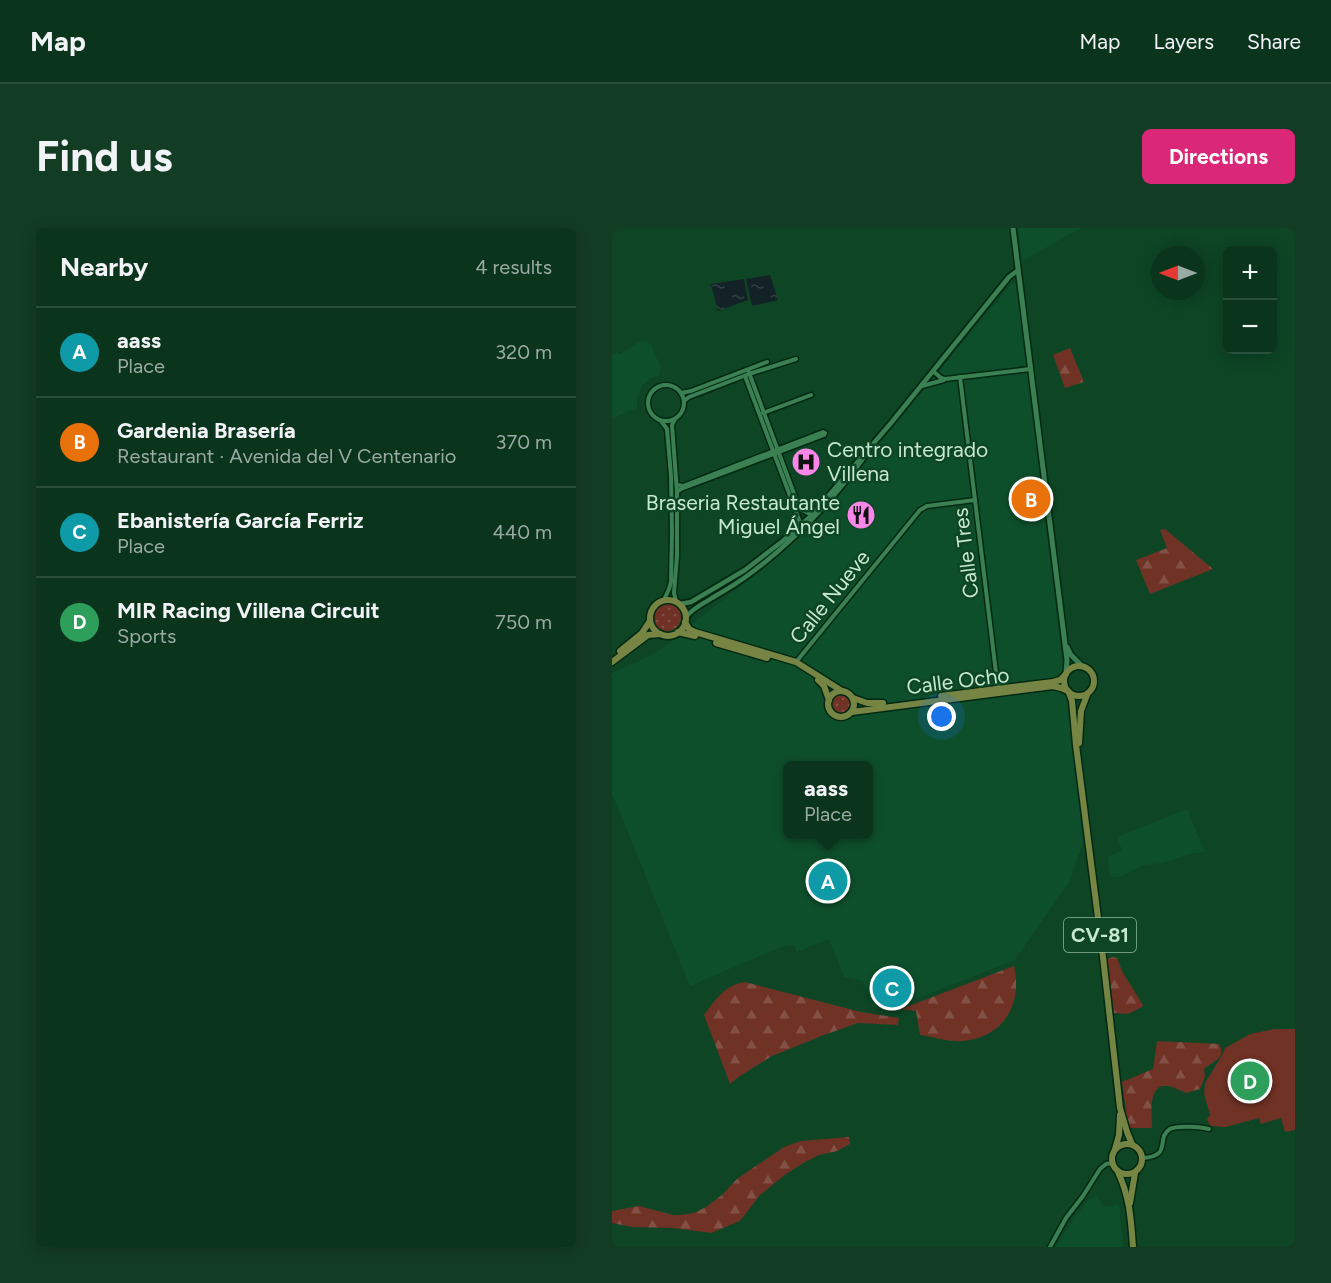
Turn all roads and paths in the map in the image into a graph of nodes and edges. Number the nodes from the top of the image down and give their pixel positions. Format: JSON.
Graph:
{"nodes":[{"id":1,"x":1013,"y":228,"type":"edge"},
{"id":2,"x":1017,"y":271,"type":"junction"},
{"id":3,"x":796,"y":358,"type":"dead end"},
{"id":4,"x":767,"y":362,"type":"dead end"},
{"id":5,"x":1030,"y":369,"type":"junction"},
{"id":6,"x":933,"y":371,"type":"junction"},
{"id":7,"x":747,"y":373,"type":"junction"},
{"id":8,"x":960,"y":377,"type":"junction"},
{"id":9,"x":945,"y":379,"type":"junction"},
{"id":10,"x":919,"y":388,"type":"junction"},
{"id":11,"x":681,"y":393,"type":"junction"},
{"id":12,"x":811,"y":395,"type":"dead end"},
{"id":13,"x":684,"y":401,"type":"junction"},
{"id":14,"x":763,"y":413,"type":"junction"},
{"id":15,"x":675,"y":419,"type":"junction"},
{"id":16,"x":661,"y":421,"type":"junction"},
{"id":17,"x":879,"y":437,"type":"junction"},
{"id":18,"x":776,"y":452,"type":"junction"},
{"id":19,"x":677,"y":485,"type":"junction"},
{"id":20,"x":677,"y":492,"type":"junction"},
{"id":21,"x":975,"y":500,"type":"junction"},
{"id":22,"x":812,"y":515,"type":"junction"},
{"id":23,"x":801,"y":525,"type":"junction"},
{"id":24,"x":664,"y":600,"type":"junction"},
{"id":25,"x":678,"y":603,"type":"junction"},
{"id":26,"x":1061,"y":616,"type":"junction"},
{"id":27,"x":650,"y":620,"type":"junction"},
{"id":28,"x":686,"y":620,"type":"junction"},
{"id":29,"x":678,"y":632,"type":"junction"},
{"id":30,"x":660,"y":634,"type":"junction"},
{"id":31,"x":612,"y":660,"type":"edge"},
{"id":32,"x":796,"y":663,"type":"junction"},
{"id":33,"x":1083,"y":666,"type":"junction"},
{"id":34,"x":1066,"y":674,"type":"junction"},
{"id":35,"x":998,"y":688,"type":"junction"},
{"id":36,"x":842,"y":691,"type":"junction"},
{"id":37,"x":1069,"y":692,"type":"junction"},
{"id":38,"x":1087,"y":695,"type":"junction"},
{"id":39,"x":853,"y":698,"type":"junction"},
{"id":40,"x":829,"y":700,"type":"junction"},
{"id":41,"x":852,"y":712,"type":"junction"},
{"id":42,"x":1079,"y":761,"type":"junction"},
{"id":43,"x":1120,"y":1108,"type":"junction"},
{"id":44,"x":1209,"y":1129,"type":"dead end"},
{"id":45,"x":1132,"y":1144,"type":"junction"},
{"id":46,"x":1115,"y":1149,"type":"junction"},
{"id":47,"x":1143,"y":1158,"type":"junction"},
{"id":48,"x":1112,"y":1163,"type":"junction"},
{"id":49,"x":1118,"y":1171,"type":"junction"},
{"id":50,"x":1135,"y":1173,"type":"junction"},
{"id":51,"x":1130,"y":1206,"type":"junction"},
{"id":52,"x":1050,"y":1247,"type":"edge"},
{"id":53,"x":1133,"y":1247,"type":"edge"}],
"edges":[{"from":1,"to":2,"type":"main road"},
{"from":2,"to":5,"type":"main road"},
{"from":2,"to":6,"type":"street"},
{"from":3,"to":7,"type":"street"},
{"from":4,"to":7,"type":"street"},
{"from":5,"to":8,"type":"street"},
{"from":5,"to":26,"type":"main road"},
{"from":6,"to":9,"type":"street"},
{"from":6,"to":10,"type":"street"},
{"from":7,"to":11,"type":"street"},
{"from":7,"to":13,"type":"street"},
{"from":7,"to":14,"type":"street"},
{"from":7,"to":18,"type":"street"},
{"from":8,"to":9,"type":"street"},
{"from":8,"to":21,"type":"street","name":"Calle Tres"},
{"from":9,"to":10,"type":"street"},
{"from":10,"to":17,"type":"street"},
{"from":11,"to":13,"type":"street"},
{"from":11,"to":16,"type":"street"},
{"from":12,"to":14,"type":"street"},
{"from":13,"to":15,"type":"street"},
{"from":14,"to":18,"type":"street"},
{"from":15,"to":16,"type":"street"},
{"from":15,"to":19,"type":"street"},
{"from":16,"to":24,"type":"street"},
{"from":17,"to":22,"type":"street"},
{"from":17,"to":28,"type":"street"},
{"from":18,"to":18,"type":"street"},
{"from":18,"to":19,"type":"street"},
{"from":18,"to":20,"type":"street"},
{"from":18,"to":22,"type":"street"},
{"from":18,"to":23,"type":"street"},
{"from":19,"to":20,"type":"street"},
{"from":20,"to":25,"type":"street"},
{"from":21,"to":32,"type":"street","name":"Calle Nueve"},
{"from":21,"to":35,"type":"street","name":"Calle Tres"},
{"from":22,"to":23,"type":"street"},
{"from":23,"to":25,"type":"street"},
{"from":24,"to":25,"type":"main road"},
{"from":24,"to":27,"type":"main road"},
{"from":25,"to":28,"type":"main road"},
{"from":26,"to":33,"type":"main road"},
{"from":26,"to":34,"type":"main road"},
{"from":27,"to":30,"type":"main road"},
{"from":27,"to":31,"type":"main road"},
{"from":28,"to":29,"type":"main road"},
{"from":28,"to":32,"type":"main road"},
{"from":29,"to":30,"type":"main road"},
{"from":29,"to":40,"type":"main road"},
{"from":30,"to":31,"type":"main road"},
{"from":32,"to":36,"type":"main road"},
{"from":33,"to":34,"type":"main road"},
{"from":33,"to":38,"type":"main road","number":"CV-81"},
{"from":34,"to":35,"type":"main road","name":"Calle Ocho"},
{"from":34,"to":37,"type":"main road","number":"CV-81"},
{"from":35,"to":39,"type":"main road","name":"Calle Ocho"},
{"from":36,"to":39,"type":"main road"},
{"from":36,"to":40,"type":"main road"},
{"from":37,"to":38,"type":"main road"},
{"from":37,"to":41,"type":"main road","name":"Calle Ocho"},
{"from":37,"to":42,"type":"main road","number":"CV-81"},
{"from":38,"to":42,"type":"main road","number":"CV-81"},
{"from":39,"to":41,"type":"main road"},
{"from":40,"to":41,"type":"main road"},
{"from":42,"to":43,"type":"main road","number":"CV-81"},
{"from":43,"to":45,"type":"main road","number":"CV-81"},
{"from":43,"to":46,"type":"main road","number":"CV-81"},
{"from":44,"to":47,"type":"street"},
{"from":45,"to":46,"type":"main road"},
{"from":45,"to":47,"type":"main road","number":"CV-81"},
{"from":46,"to":48,"type":"main road","number":"CV-81"},
{"from":47,"to":50,"type":"main road"},
{"from":48,"to":49,"type":"main road"},
{"from":48,"to":52,"type":"street"},
{"from":49,"to":50,"type":"main road"},
{"from":49,"to":51,"type":"main road"},
{"from":50,"to":51,"type":"main road"},
{"from":51,"to":53,"type":"main road"}]}
